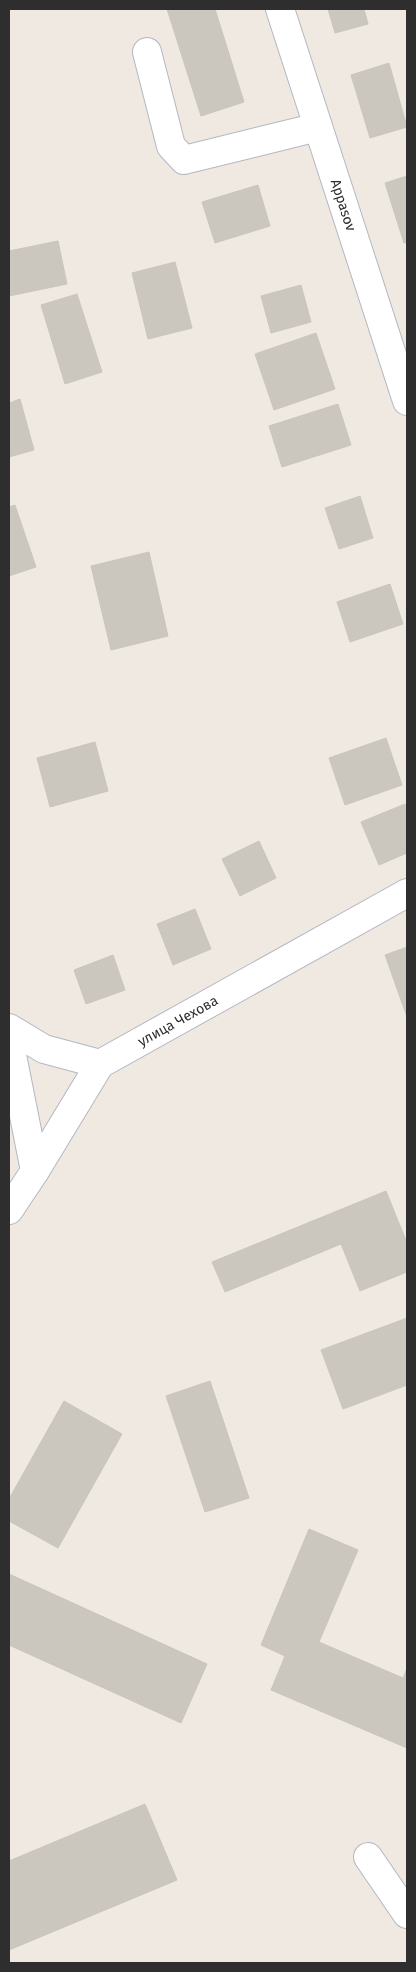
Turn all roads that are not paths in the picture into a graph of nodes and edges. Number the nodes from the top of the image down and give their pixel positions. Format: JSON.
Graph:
{"nodes":[{"id":1,"x":280,"y":9,"type":"edge"},
{"id":2,"x":147,"y":52,"type":"dead end"},
{"id":3,"x":318,"y":127,"type":"junction"},
{"id":4,"x":407,"y":401,"type":"edge"},
{"id":5,"x":407,"y":893,"type":"edge"},
{"id":6,"x":9,"y":1028,"type":"edge"},
{"id":7,"x":9,"y":1040,"type":"edge"},
{"id":8,"x":100,"y":1064,"type":"junction"},
{"id":9,"x":35,"y":1171,"type":"junction"},
{"id":10,"x":9,"y":1210,"type":"edge"},
{"id":11,"x":368,"y":1856,"type":"dead end"},
{"id":12,"x":407,"y":1914,"type":"edge"}],
"edges":[{"from":1,"to":3,"type":"street","name":"Appasov"},
{"from":2,"to":3,"type":"street"},
{"from":3,"to":4,"type":"street","name":"Appasov"},
{"from":5,"to":8,"type":"street","name":"улица Чехова"},
{"from":6,"to":8,"type":"street"},
{"from":7,"to":9,"type":"street"},
{"from":8,"to":9,"type":"street","name":"улица Чехова"},
{"from":9,"to":10,"type":"street","name":"улица Чехова"},
{"from":11,"to":12,"type":"street"}]}
